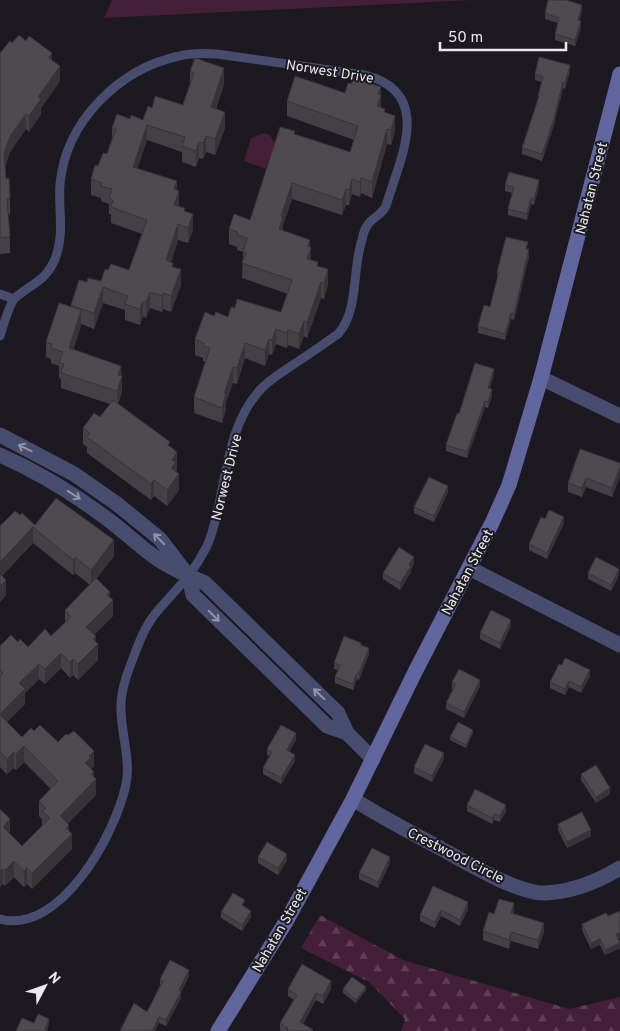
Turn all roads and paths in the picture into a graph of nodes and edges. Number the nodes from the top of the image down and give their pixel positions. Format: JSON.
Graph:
{"nodes":[{"id":1,"x":620,"y":74,"type":"edge"},
{"id":2,"x":0,"y":294,"type":"edge"},
{"id":3,"x":14,"y":299,"type":"junction"},
{"id":4,"x":0,"y":336,"type":"edge"},
{"id":5,"x":541,"y":378,"type":"junction"},
{"id":6,"x":620,"y":416,"type":"edge"},
{"id":7,"x":0,"y":435,"type":"edge"},
{"id":8,"x":0,"y":455,"type":"edge"},
{"id":9,"x":469,"y":568,"type":"junction"},
{"id":10,"x":189,"y":577,"type":"junction"},
{"id":11,"x":620,"y":645,"type":"edge"},
{"id":12,"x":373,"y":759,"type":"junction"},
{"id":13,"x":353,"y":799,"type":"junction"},
{"id":14,"x":620,"y":868,"type":"edge"},
{"id":15,"x":0,"y":920,"type":"edge"},
{"id":16,"x":218,"y":1031,"type":"edge"}],
"edges":[{"from":1,"to":5,"type":"main road","name":"Nahatan Street"},
{"from":2,"to":3,"type":"lane"},
{"from":3,"to":4,"type":"lane"},
{"from":3,"to":10,"type":"lane","name":"Norwest Drive"},
{"from":5,"to":6,"type":"street"},
{"from":5,"to":9,"type":"main road","name":"Nahatan Street"},
{"from":10,"to":7,"type":"street","one_way":true},
{"from":8,"to":10,"type":"street","one_way":true},
{"from":9,"to":11,"type":"street"},
{"from":9,"to":12,"type":"main road","name":"Nahatan Street"},
{"from":10,"to":12,"type":"street"},
{"from":10,"to":15,"type":"lane","name":"Norwest Drive"},
{"from":12,"to":13,"type":"main road","name":"Nahatan Street"},
{"from":13,"to":14,"type":"street","name":"Crestwood Circle"},
{"from":13,"to":16,"type":"main road","name":"Nahatan Street"}]}
